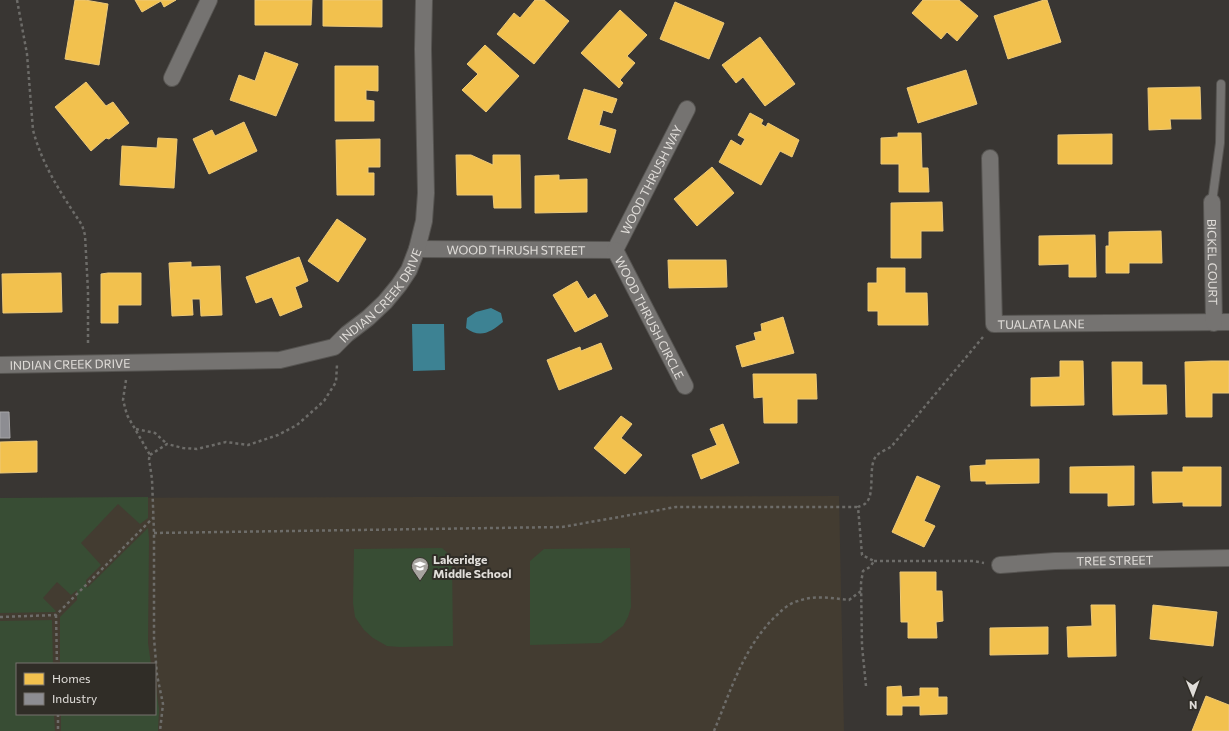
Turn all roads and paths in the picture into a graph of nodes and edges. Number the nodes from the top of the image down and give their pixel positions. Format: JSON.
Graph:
{"nodes":[{"id":1,"x":17,"y":0,"type":"edge"},
{"id":2,"x":209,"y":0,"type":"edge"},
{"id":3,"x":424,"y":0,"type":"edge"},
{"id":4,"x":172,"y":78,"type":"dead end"},
{"id":5,"x":1221,"y":84,"type":"dead end"},
{"id":6,"x":687,"y":109,"type":"dead end"},
{"id":7,"x":990,"y":158,"type":"dead end"},
{"id":8,"x":1212,"y":202,"type":"joint"},
{"id":9,"x":417,"y":249,"type":"junction"},
{"id":10,"x":615,"y":250,"type":"junction"},
{"id":11,"x":1221,"y":323,"type":"edge"},
{"id":12,"x":994,"y":324,"type":"junction"},
{"id":13,"x":88,"y":346,"type":"dead end"},
{"id":14,"x":334,"y":347,"type":"junction"},
{"id":15,"x":123,"y":362,"type":"junction"},
{"id":16,"x":0,"y":365,"type":"edge"},
{"id":17,"x":685,"y":386,"type":"dead end"},
{"id":18,"x":136,"y":429,"type":"junction"},
{"id":19,"x":167,"y":444,"type":"junction"},
{"id":20,"x":150,"y":455,"type":"junction"},
{"id":21,"x":858,"y":507,"type":"junction"},
{"id":22,"x":154,"y":517,"type":"junction"},
{"id":23,"x":154,"y":533,"type":"junction"},
{"id":24,"x":1229,"y":558,"type":"edge"},
{"id":25,"x":874,"y":561,"type":"junction"},
{"id":26,"x":1000,"y":565,"type":"joint"},
{"id":27,"x":862,"y":591,"type":"junction"},
{"id":28,"x":56,"y":616,"type":"junction"},
{"id":29,"x":0,"y":617,"type":"edge"},
{"id":30,"x":57,"y":663,"type":"edge"},
{"id":31,"x":866,"y":686,"type":"dead end"},
{"id":32,"x":58,"y":715,"type":"edge"},
{"id":33,"x":58,"y":731,"type":"edge"},
{"id":34,"x":160,"y":731,"type":"edge"},
{"id":35,"x":714,"y":731,"type":"edge"}],
"edges":[{"from":1,"to":13,"type":"path"},
{"from":2,"to":4,"type":"street"},
{"from":3,"to":9,"type":"street","name":"INDIAN CREEK DRIVE"},
{"from":5,"to":8,"type":"lane"},
{"from":6,"to":10,"type":"street","name":"WOOD THRUSH WAY"},
{"from":7,"to":12,"type":"street","name":"TUALATA LANE"},
{"from":8,"to":11,"type":"street","name":"BICKEL COURT"},
{"from":9,"to":10,"type":"street","name":"WOOD THRUSH STREET"},
{"from":9,"to":14,"type":"street","name":"INDIAN CREEK DRIVE"},
{"from":10,"to":17,"type":"street","name":"WOOD THRUSH CIRCLE"},
{"from":11,"to":12,"type":"street","name":"TUALATA LANE"},
{"from":12,"to":21,"type":"path"},
{"from":14,"to":15,"type":"street","name":"INDIAN CREEK DRIVE"},
{"from":14,"to":19,"type":"path"},
{"from":15,"to":16,"type":"street","name":"INDIAN CREEK DRIVE"},
{"from":15,"to":18,"type":"path"},
{"from":18,"to":19,"type":"path"},
{"from":18,"to":20,"type":"path"},
{"from":19,"to":20,"type":"path"},
{"from":20,"to":22,"type":"path"},
{"from":21,"to":23,"type":"path"},
{"from":21,"to":25,"type":"path"},
{"from":22,"to":23,"type":"path"},
{"from":22,"to":28,"type":"path"},
{"from":23,"to":34,"type":"path"},
{"from":24,"to":26,"type":"street","name":"TREE STREET"},
{"from":25,"to":26,"type":"path"},
{"from":25,"to":27,"type":"path"},
{"from":27,"to":31,"type":"path"},
{"from":27,"to":35,"type":"path"},
{"from":28,"to":29,"type":"path"},
{"from":28,"to":30,"type":"path"},
{"from":32,"to":33,"type":"path"}]}
